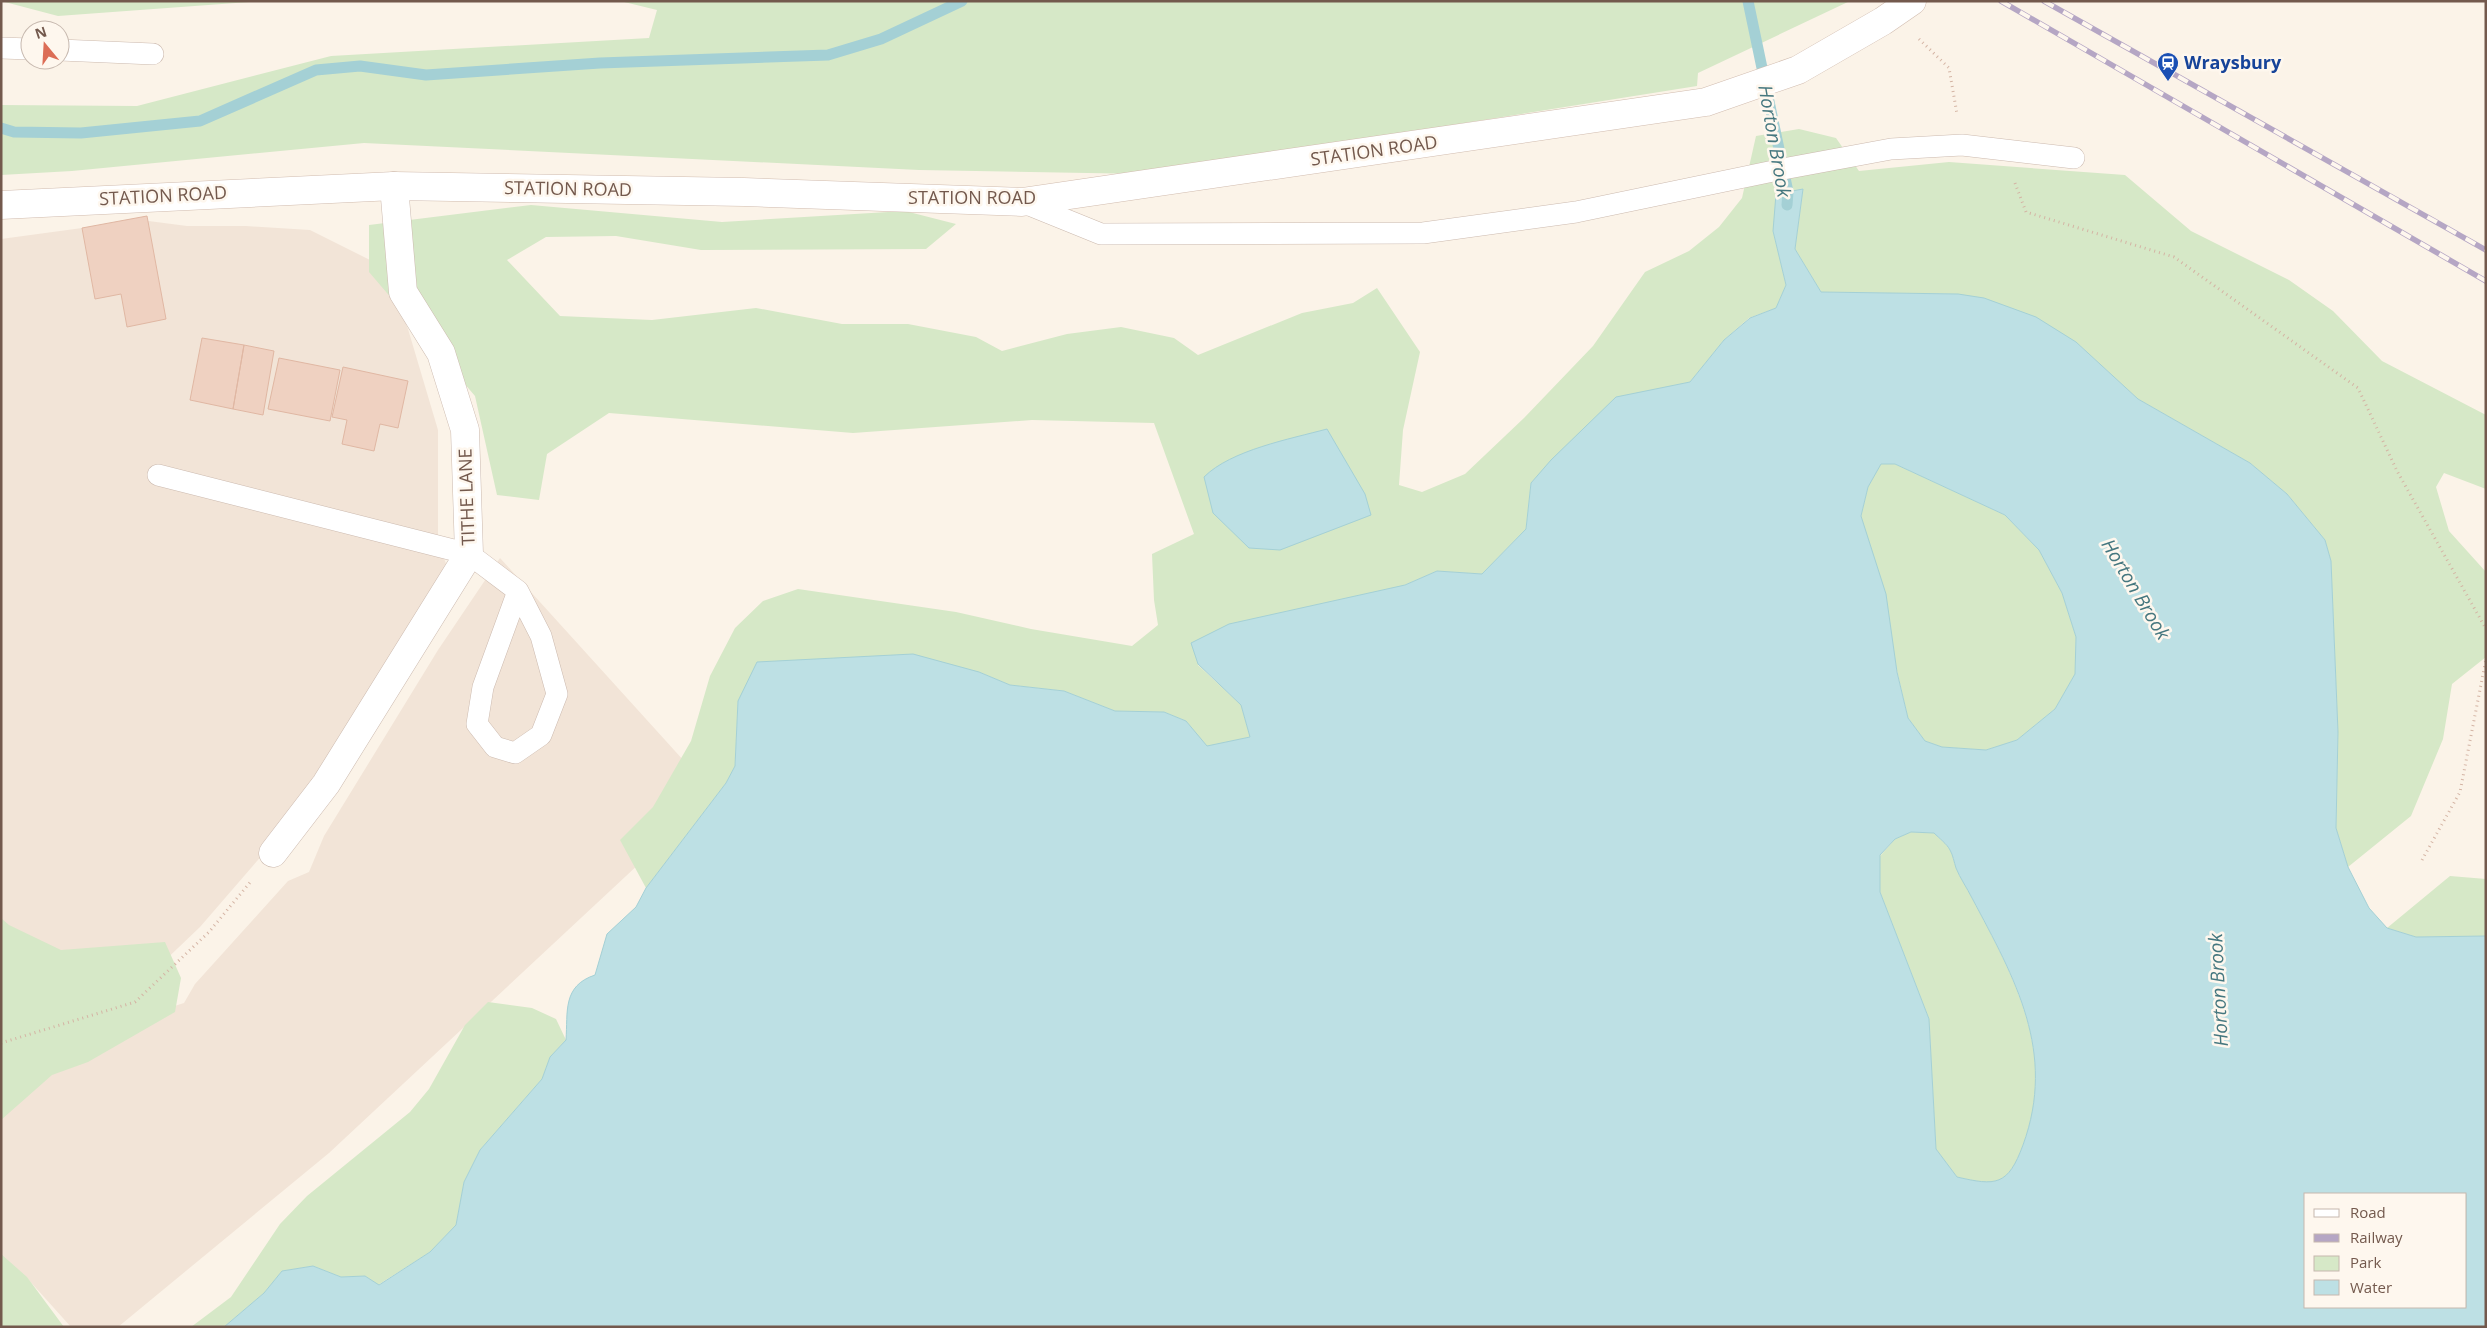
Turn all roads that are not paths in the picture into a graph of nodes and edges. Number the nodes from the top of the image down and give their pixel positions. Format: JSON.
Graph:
{"nodes":[{"id":1,"x":1912,"y":1,"type":"edge"},
{"id":2,"x":1,"y":48,"type":"edge"},
{"id":3,"x":20,"y":49,"type":"edge"},
{"id":4,"x":70,"y":50,"type":"edge"},
{"id":5,"x":152,"y":54,"type":"dead end"},
{"id":6,"x":2074,"y":158,"type":"dead end"},
{"id":7,"x":394,"y":186,"type":"junction"},
{"id":8,"x":1022,"y":202,"type":"junction"},
{"id":9,"x":1,"y":205,"type":"edge"},
{"id":10,"x":158,"y":475,"type":"dead end"},
{"id":11,"x":469,"y":554,"type":"junction"},
{"id":12,"x":518,"y":592,"type":"junction"},
{"id":13,"x":273,"y":853,"type":"road end"}],
"edges":[{"from":1,"to":8,"type":"street","name":"STATION ROAD"},
{"from":2,"to":3,"type":"lane"},
{"from":4,"to":5,"type":"lane"},
{"from":6,"to":8,"type":"lane"},
{"from":7,"to":8,"type":"street","name":"STATION ROAD"},
{"from":7,"to":9,"type":"street","name":"STATION ROAD"},
{"from":7,"to":11,"type":"street","name":"TITHE LANE"},
{"from":10,"to":11,"type":"lane"},
{"from":11,"to":12,"type":"lane"},
{"from":11,"to":13,"type":"street","name":"TITHE LANE"},
{"from":12,"to":12,"type":"lane"}]}
